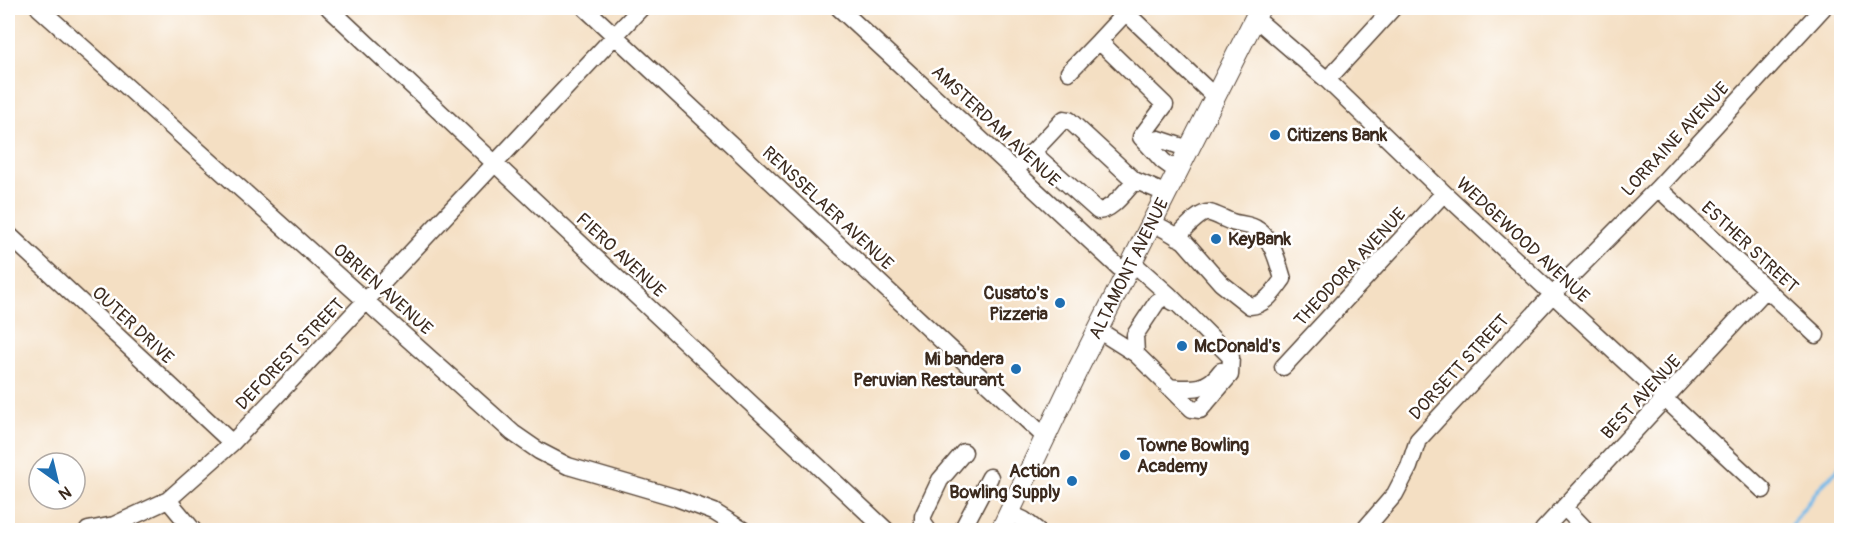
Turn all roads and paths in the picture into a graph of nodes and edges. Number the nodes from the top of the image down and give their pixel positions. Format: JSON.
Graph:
{"nodes":[{"id":1,"x":39,"y":8,"type":"edge"},
{"id":2,"x":329,"y":8,"type":"edge"},
{"id":3,"x":585,"y":8,"type":"edge"},
{"id":4,"x":641,"y":8,"type":"edge"},
{"id":5,"x":839,"y":8,"type":"edge"},
{"id":6,"x":1393,"y":8,"type":"edge"},
{"id":7,"x":1823,"y":8,"type":"edge"},
{"id":8,"x":1124,"y":10,"type":"edge"},
{"id":9,"x":1257,"y":13,"type":"edge"},
{"id":10,"x":615,"y":36,"type":"junction"},
{"id":11,"x":1099,"y":41,"type":"junction"},
{"id":12,"x":1069,"y":72,"type":"dead end"},
{"id":13,"x":1326,"y":80,"type":"junction"},
{"id":14,"x":1215,"y":97,"type":"junction"},
{"id":15,"x":1147,"y":143,"type":"junction"},
{"id":16,"x":1189,"y":149,"type":"junction"},
{"id":17,"x":1032,"y":152,"type":"junction"},
{"id":18,"x":496,"y":164,"type":"junction"},
{"id":19,"x":1015,"y":171,"type":"junction"},
{"id":20,"x":1178,"y":171,"type":"junction"},
{"id":21,"x":1135,"y":181,"type":"junction"},
{"id":22,"x":1658,"y":188,"type":"junction"},
{"id":23,"x":1444,"y":193,"type":"junction"},
{"id":24,"x":1167,"y":194,"type":"junction"},
{"id":25,"x":1229,"y":221,"type":"junction"},
{"id":26,"x":1152,"y":223,"type":"junction"},
{"id":27,"x":8,"y":234,"type":"edge"},
{"id":28,"x":1177,"y":237,"type":"junction"},
{"id":29,"x":1129,"y":268,"type":"junction"},
{"id":30,"x":1281,"y":273,"type":"junction"},
{"id":31,"x":1766,"y":289,"type":"junction"},
{"id":32,"x":1168,"y":294,"type":"junction"},
{"id":33,"x":1553,"y":294,"type":"junction"},
{"id":34,"x":367,"y":302,"type":"junction"},
{"id":35,"x":1098,"y":330,"type":"junction"},
{"id":36,"x":1816,"y":335,"type":"dead end"},
{"id":37,"x":1136,"y":354,"type":"junction"},
{"id":38,"x":1283,"y":368,"type":"dead end"},
{"id":39,"x":1168,"y":387,"type":"junction"},
{"id":40,"x":1665,"y":400,"type":"junction"},
{"id":41,"x":1046,"y":437,"type":"junction"},
{"id":42,"x":232,"y":443,"type":"junction"},
{"id":43,"x":964,"y":452,"type":"dead end"},
{"id":44,"x":990,"y":477,"type":"dead end"},
{"id":45,"x":1763,"y":490,"type":"dead end"},
{"id":46,"x":168,"y":500,"type":"junction"},
{"id":47,"x":1564,"y":507,"type":"junction"},
{"id":48,"x":1005,"y":522,"type":"edge"},
{"id":49,"x":88,"y":531,"type":"edge"},
{"id":50,"x":193,"y":531,"type":"edge"},
{"id":51,"x":742,"y":531,"type":"edge"},
{"id":52,"x":886,"y":531,"type":"edge"},
{"id":53,"x":928,"y":531,"type":"edge"},
{"id":54,"x":962,"y":531,"type":"edge"},
{"id":55,"x":1038,"y":531,"type":"edge"},
{"id":56,"x":1364,"y":531,"type":"edge"},
{"id":57,"x":1543,"y":531,"type":"edge"},
{"id":58,"x":1586,"y":531,"type":"edge"}],
"edges":[{"from":1,"to":34,"type":"street","name":"OBRIEN AVENUE"},
{"from":2,"to":18,"type":"street","name":"FIERO AVENUE"},
{"from":3,"to":10,"type":"street","name":"RENSSELAER AVENUE"},
{"from":4,"to":10,"type":"street","name":"DEFOREST STREET"},
{"from":5,"to":19,"type":"street","name":"AMSTERDAM AVENUE"},
{"from":6,"to":13,"type":"street"},
{"from":7,"to":22,"type":"street","name":"LORRAINE AVENUE"},
{"from":8,"to":11,"type":"street"},
{"from":8,"to":14,"type":"street"},
{"from":9,"to":13,"type":"street","name":"WEDGEWOOD AVENUE"},
{"from":9,"to":14,"type":"main road","name":"ALTAMONT AVENUE"},
{"from":10,"to":18,"type":"street","name":"DEFOREST STREET"},
{"from":10,"to":41,"type":"street","name":"RENSSELAER AVENUE"},
{"from":11,"to":12,"type":"street"},
{"from":11,"to":15,"type":"street"},
{"from":13,"to":23,"type":"street","name":"WEDGEWOOD AVENUE"},
{"from":14,"to":16,"type":"main road","name":"ALTAMONT AVENUE"},
{"from":15,"to":16,"type":"street"},
{"from":15,"to":20,"type":"street"},
{"from":16,"to":20,"type":"main road","name":"ALTAMONT AVENUE"},
{"from":17,"to":19,"type":"street"},
{"from":17,"to":21,"type":"street"},
{"from":17,"to":21,"type":"street"},
{"from":18,"to":34,"type":"street","name":"DEFOREST STREET"},
{"from":18,"to":52,"type":"street","name":"FIERO AVENUE"},
{"from":19,"to":29,"type":"street","name":"AMSTERDAM AVENUE"},
{"from":20,"to":24,"type":"main road","name":"ALTAMONT AVENUE"},
{"from":21,"to":24,"type":"street"},
{"from":22,"to":31,"type":"street","name":"ESTHER STREET"},
{"from":22,"to":33,"type":"street","name":"LORRAINE AVENUE"},
{"from":23,"to":33,"type":"street","name":"WEDGEWOOD AVENUE"},
{"from":23,"to":38,"type":"street","name":"THEODORA AVENUE"},
{"from":24,"to":26,"type":"main road","name":"ALTAMONT AVENUE"},
{"from":25,"to":28,"type":"street"},
{"from":25,"to":30,"type":"street"},
{"from":25,"to":30,"type":"street"},
{"from":26,"to":28,"type":"street"},
{"from":26,"to":29,"type":"main road","name":"ALTAMONT AVENUE"},
{"from":27,"to":42,"type":"street","name":"OUTER DRIVE"},
{"from":28,"to":30,"type":"street"},
{"from":29,"to":32,"type":"street","name":"AMSTERDAM AVENUE"},
{"from":29,"to":35,"type":"main road","name":"ALTAMONT AVENUE"},
{"from":31,"to":36,"type":"street","name":"ESTHER STREET"},
{"from":31,"to":40,"type":"street","name":"BEST AVENUE"},
{"from":32,"to":37,"type":"street"},
{"from":32,"to":39,"type":"street"},
{"from":32,"to":39,"type":"street"},
{"from":33,"to":40,"type":"street","name":"WEDGEWOOD AVENUE"},
{"from":33,"to":56,"type":"street","name":"DORSETT STREET"},
{"from":34,"to":42,"type":"street","name":"DEFOREST STREET"},
{"from":34,"to":51,"type":"street","name":"OBRIEN AVENUE"},
{"from":35,"to":37,"type":"street"},
{"from":35,"to":41,"type":"main road","name":"ALTAMONT AVENUE"},
{"from":37,"to":39,"type":"street"},
{"from":40,"to":45,"type":"street","name":"WEDGEWOOD AVENUE"},
{"from":40,"to":47,"type":"street","name":"BEST AVENUE"},
{"from":41,"to":48,"type":"main road","name":"ALTAMONT AVENUE"},
{"from":42,"to":46,"type":"street","name":"DEFOREST STREET"},
{"from":43,"to":53,"type":"street"},
{"from":44,"to":54,"type":"street"},
{"from":46,"to":49,"type":"street","name":"DEFOREST STREET"},
{"from":46,"to":50,"type":"street"},
{"from":47,"to":57,"type":"street","name":"BEST AVENUE"},
{"from":47,"to":58,"type":"street"},
{"from":48,"to":55,"type":"street"}]}
